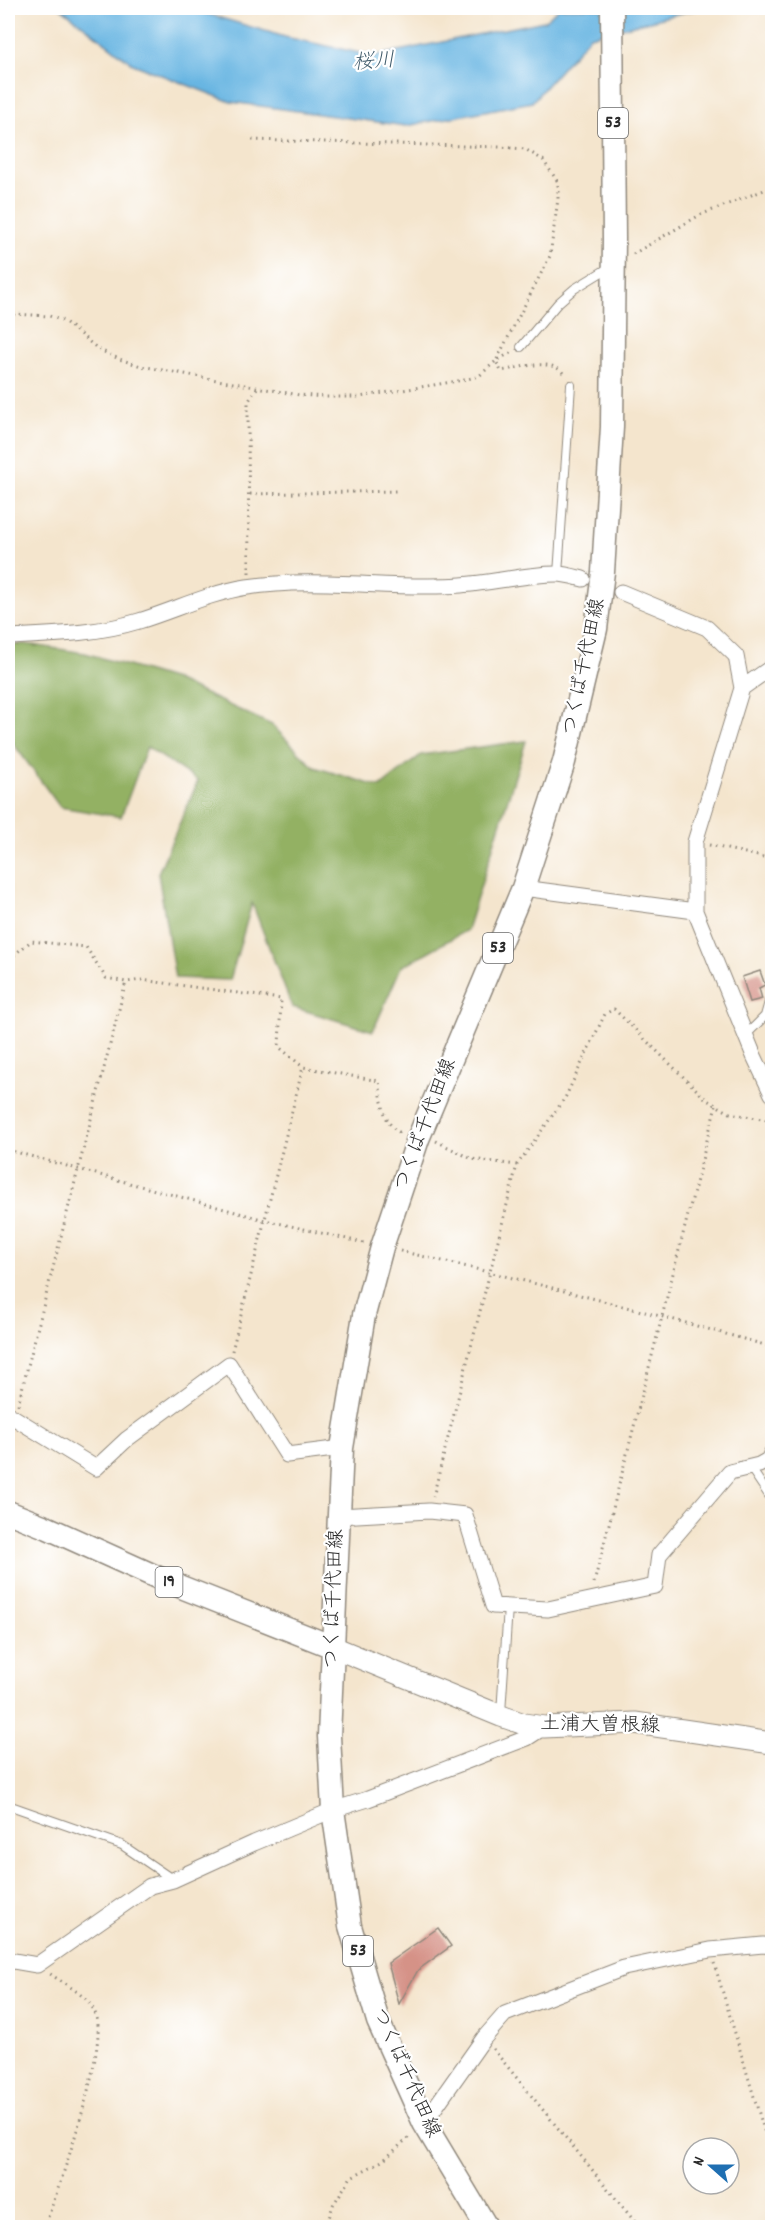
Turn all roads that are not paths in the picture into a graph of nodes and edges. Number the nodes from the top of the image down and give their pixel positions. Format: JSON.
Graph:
{"nodes":[{"id":1,"x":612,"y":8,"type":"edge"},
{"id":2,"x":613,"y":265,"type":"junction"},
{"id":3,"x":521,"y":347,"type":"road end"},
{"id":4,"x":571,"y":385,"type":"road end"},
{"id":5,"x":558,"y":574,"type":"junction"},
{"id":6,"x":584,"y":579,"type":"dead end"},
{"id":7,"x":621,"y":592,"type":"dead end"},
{"id":8,"x":8,"y":637,"type":"edge"},
{"id":9,"x":772,"y":667,"type":"edge"},
{"id":10,"x":742,"y":688,"type":"junction"},
{"id":11,"x":523,"y":888,"type":"junction"},
{"id":12,"x":695,"y":911,"type":"junction"},
{"id":13,"x":772,"y":991,"type":"edge"},
{"id":14,"x":746,"y":1035,"type":"junction"},
{"id":15,"x":772,"y":1094,"type":"edge"},
{"id":16,"x":11,"y":1416,"type":"edge"},
{"id":17,"x":342,"y":1448,"type":"junction"},
{"id":18,"x":772,"y":1452,"type":"edge"},
{"id":19,"x":750,"y":1467,"type":"junction"},
{"id":20,"x":772,"y":1500,"type":"edge"},
{"id":21,"x":8,"y":1512,"type":"edge"},
{"id":22,"x":339,"y":1516,"type":"junction"},
{"id":23,"x":508,"y":1607,"type":"junction"},
{"id":24,"x":333,"y":1647,"type":"junction"},
{"id":25,"x":501,"y":1716,"type":"junction"},
{"id":26,"x":544,"y":1727,"type":"junction"},
{"id":27,"x":772,"y":1743,"type":"edge"},
{"id":28,"x":8,"y":1805,"type":"edge"},
{"id":29,"x":333,"y":1810,"type":"junction"},
{"id":30,"x":173,"y":1880,"type":"junction"},
{"id":31,"x":772,"y":1946,"type":"edge"},
{"id":32,"x":8,"y":1960,"type":"edge"},
{"id":33,"x":424,"y":2123,"type":"junction"},
{"id":34,"x":487,"y":2228,"type":"edge"}],
"edges":[{"from":1,"to":2,"type":"main road","name":"つくば千代田線","number":"53"},
{"from":2,"to":3,"type":"lane"},
{"from":2,"to":11,"type":"main road","name":"つくば千代田線","number":"53"},
{"from":4,"to":5,"type":"lane"},
{"from":5,"to":6,"type":"street"},
{"from":5,"to":8,"type":"street"},
{"from":7,"to":10,"type":"street"},
{"from":9,"to":10,"type":"street"},
{"from":10,"to":12,"type":"street"},
{"from":11,"to":12,"type":"street"},
{"from":11,"to":17,"type":"main road","name":"つくば千代田線","number":"53"},
{"from":12,"to":14,"type":"street"},
{"from":13,"to":14,"type":"lane"},
{"from":14,"to":15,"type":"street"},
{"from":16,"to":17,"type":"street"},
{"from":17,"to":22,"type":"main road","name":"つくば千代田線","number":"53"},
{"from":18,"to":19,"type":"street"},
{"from":19,"to":20,"type":"lane"},
{"from":19,"to":23,"type":"street"},
{"from":21,"to":24,"type":"main road","number":"19"},
{"from":22,"to":23,"type":"street"},
{"from":22,"to":24,"type":"main road","name":"つくば千代田線","number":"53"},
{"from":23,"to":25,"type":"lane"},
{"from":24,"to":25,"type":"main road","name":"土浦大曽根線"},
{"from":24,"to":29,"type":"main road","name":"つくば千代田線","number":"53"},
{"from":25,"to":26,"type":"main road","name":"土浦大曽根線"},
{"from":26,"to":27,"type":"main road","name":"土浦大曽根線"},
{"from":26,"to":29,"type":"street"},
{"from":28,"to":30,"type":"lane"},
{"from":29,"to":30,"type":"street"},
{"from":29,"to":33,"type":"main road","name":"つくば千代田線","number":"53"},
{"from":30,"to":32,"type":"street"},
{"from":31,"to":33,"type":"street"},
{"from":33,"to":34,"type":"main road","name":"つくば千代田線","number":"53"}]}
